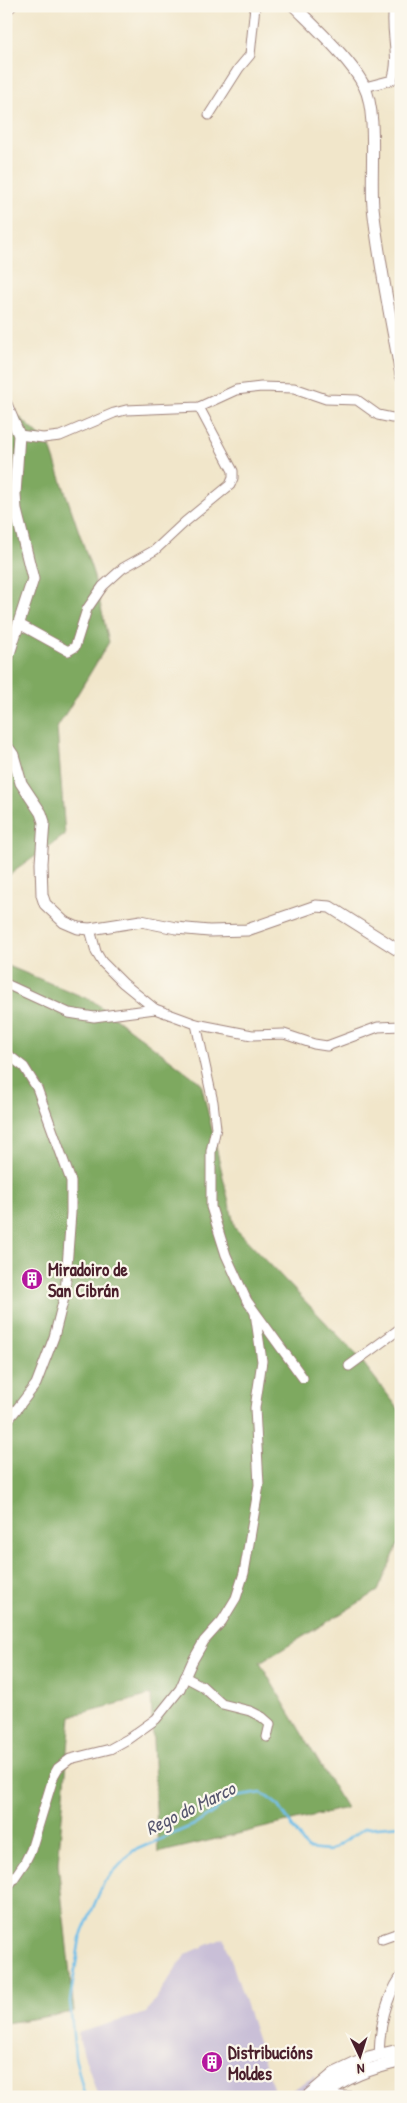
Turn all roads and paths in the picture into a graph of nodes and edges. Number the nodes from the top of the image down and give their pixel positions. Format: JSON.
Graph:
{"nodes":[{"id":1,"x":12,"y":6,"type":"edge"},
{"id":2,"x":255,"y":6,"type":"edge"},
{"id":3,"x":294,"y":6,"type":"edge"},
{"id":4,"x":394,"y":6,"type":"edge"},
{"id":5,"x":6,"y":11,"type":"edge"},
{"id":6,"x":396,"y":80,"type":"edge"},
{"id":7,"x":365,"y":87,"type":"junction"},
{"id":8,"x":209,"y":115,"type":"dead end"},
{"id":9,"x":401,"y":375,"type":"edge"},
{"id":10,"x":6,"y":404,"type":"edge"},
{"id":11,"x":199,"y":407,"type":"junction"},
{"id":12,"x":401,"y":418,"type":"edge"},
{"id":13,"x":19,"y":435,"type":"junction"},
{"id":14,"x":19,"y":624,"type":"junction"},
{"id":15,"x":6,"y":663,"type":"edge"},
{"id":16,"x":6,"y":745,"type":"edge"},
{"id":17,"x":90,"y":929,"type":"junction"},
{"id":18,"x":401,"y":952,"type":"edge"},
{"id":19,"x":6,"y":984,"type":"edge"},
{"id":20,"x":155,"y":1009,"type":"junction"},
{"id":21,"x":196,"y":1024,"type":"junction"},
{"id":22,"x":401,"y":1026,"type":"edge"},
{"id":23,"x":6,"y":1053,"type":"edge"},
{"id":24,"x":255,"y":1313,"type":"junction"},
{"id":25,"x":401,"y":1328,"type":"edge"},
{"id":26,"x":349,"y":1366,"type":"dead end"},
{"id":27,"x":303,"y":1378,"type":"dead end"},
{"id":28,"x":6,"y":1423,"type":"edge"},
{"id":29,"x":186,"y":1677,"type":"junction"},
{"id":30,"x":267,"y":1737,"type":"dead end"},
{"id":31,"x":6,"y":1890,"type":"edge"},
{"id":32,"x":401,"y":1934,"type":"edge"},
{"id":33,"x":382,"y":1939,"type":"dead end"},
{"id":34,"x":401,"y":1976,"type":"edge"},
{"id":35,"x":401,"y":2050,"type":"edge"},
{"id":36,"x":379,"y":2055,"type":"junction"},
{"id":37,"x":401,"y":2061,"type":"edge"},
{"id":38,"x":323,"y":2096,"type":"edge"},
{"id":39,"x":307,"y":2097,"type":"edge"},
{"id":40,"x":362,"y":2097,"type":"edge"}],
"edges":[{"from":1,"to":5,"type":"street"},
{"from":2,"to":8,"type":"street"},
{"from":3,"to":7,"type":"street"},
{"from":4,"to":6,"type":"street"},
{"from":6,"to":7,"type":"street"},
{"from":7,"to":9,"type":"street"},
{"from":10,"to":13,"type":"street"},
{"from":11,"to":12,"type":"street"},
{"from":11,"to":13,"type":"street"},
{"from":11,"to":14,"type":"street"},
{"from":13,"to":14,"type":"street"},
{"from":14,"to":15,"type":"street"},
{"from":16,"to":17,"type":"street"},
{"from":17,"to":18,"type":"street"},
{"from":17,"to":20,"type":"street"},
{"from":19,"to":20,"type":"street"},
{"from":20,"to":21,"type":"street"},
{"from":21,"to":22,"type":"street"},
{"from":21,"to":24,"type":"street"},
{"from":23,"to":28,"type":"street"},
{"from":24,"to":27,"type":"street"},
{"from":24,"to":29,"type":"street"},
{"from":25,"to":26,"type":"street"},
{"from":29,"to":30,"type":"street"},
{"from":29,"to":31,"type":"street"},
{"from":32,"to":33,"type":"street"},
{"from":34,"to":36,"type":"street"},
{"from":35,"to":36,"type":"main road"},
{"from":36,"to":39,"type":"main road"},
{"from":37,"to":38,"type":"main road"},
{"from":38,"to":40,"type":"street"}]}
